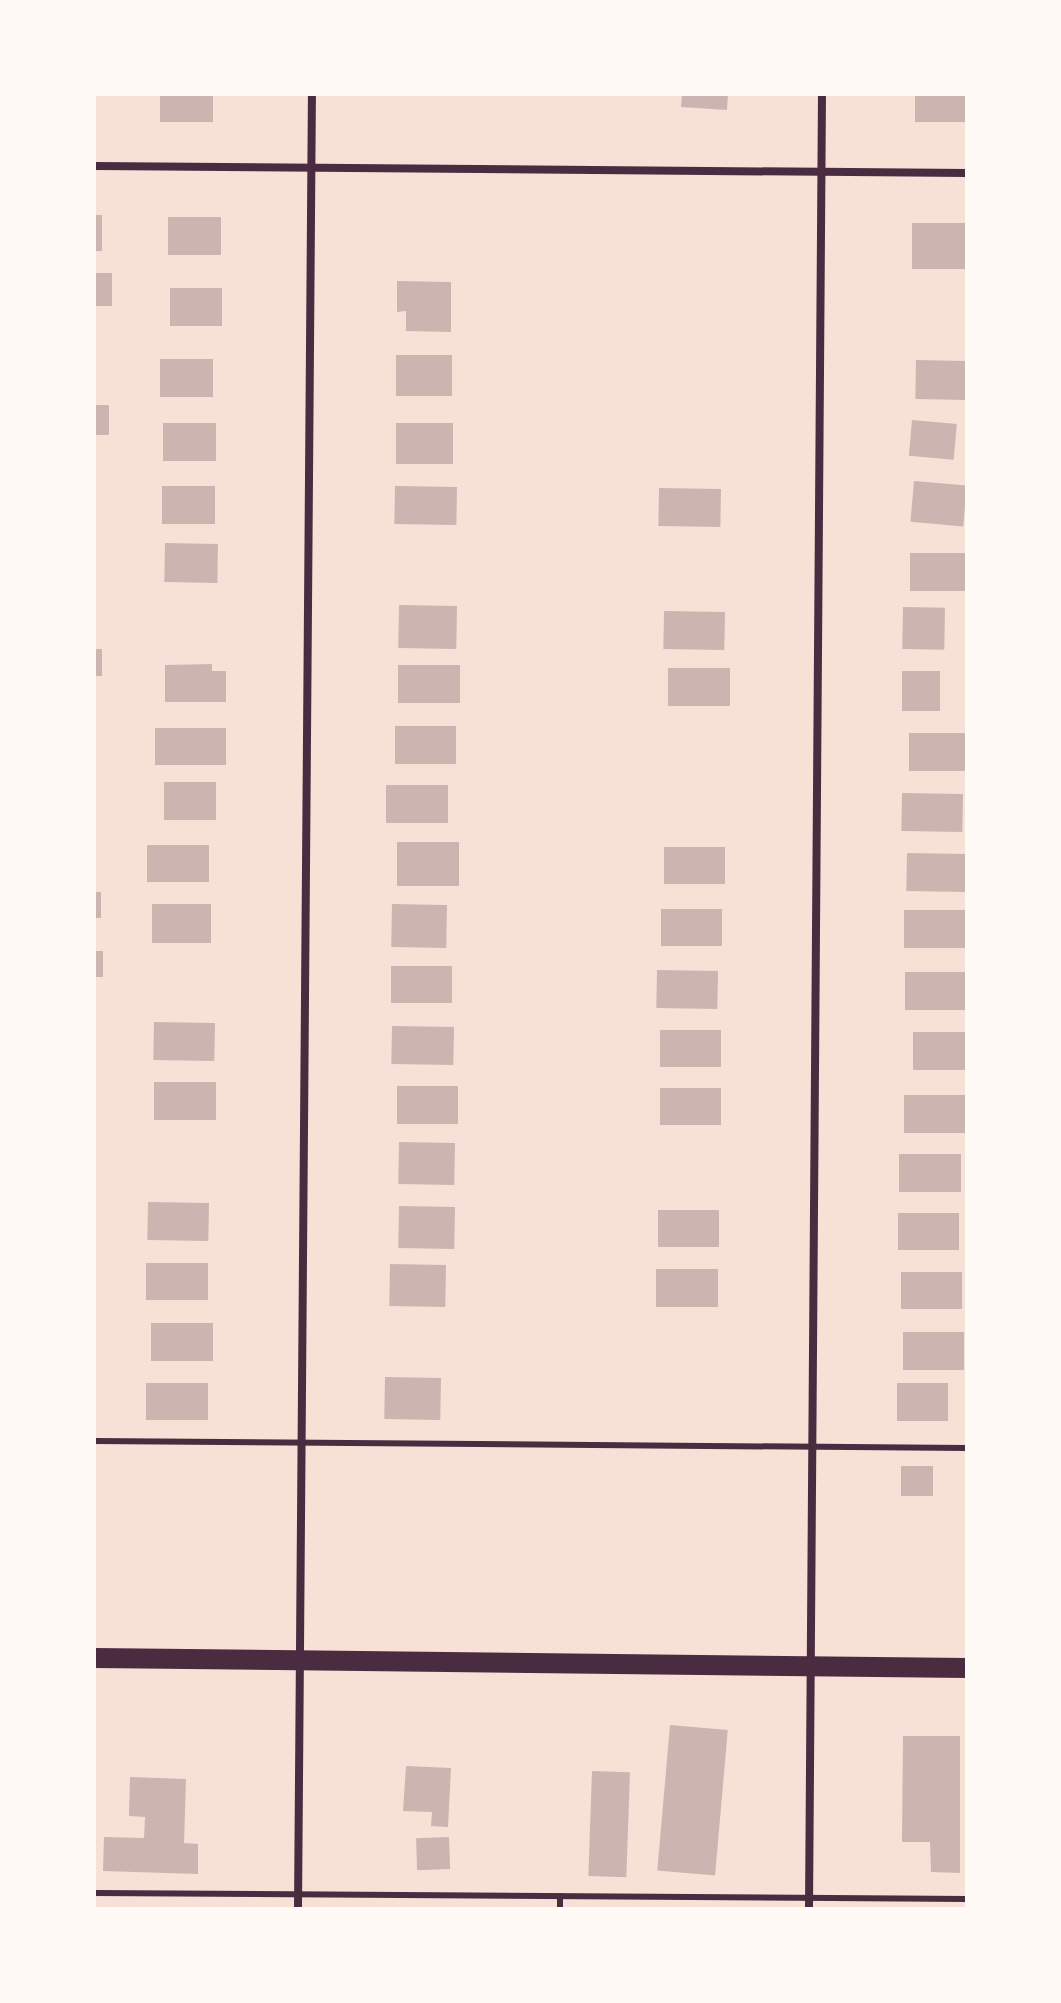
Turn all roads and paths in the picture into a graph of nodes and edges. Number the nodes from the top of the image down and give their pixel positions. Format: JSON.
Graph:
{"nodes":[{"id":1,"x":312,"y":94,"type":"edge"},
{"id":2,"x":822,"y":94,"type":"edge"},
{"id":3,"x":94,"y":166,"type":"edge"},
{"id":4,"x":311,"y":168,"type":"junction"},
{"id":5,"x":822,"y":172,"type":"junction"},
{"id":6,"x":967,"y":173,"type":"edge"},
{"id":7,"x":94,"y":1441,"type":"edge"},
{"id":8,"x":302,"y":1442,"type":"junction"},
{"id":9,"x":813,"y":1445,"type":"junction"},
{"id":10,"x":967,"y":1448,"type":"edge"},
{"id":11,"x":94,"y":1658,"type":"edge"},
{"id":12,"x":300,"y":1661,"type":"junction"},
{"id":13,"x":811,"y":1666,"type":"junction"},
{"id":14,"x":967,"y":1668,"type":"edge"},
{"id":15,"x":94,"y":1893,"type":"edge"},
{"id":16,"x":298,"y":1896,"type":"junction"},
{"id":17,"x":560,"y":1896,"type":"junction"},
{"id":18,"x":809,"y":1896,"type":"junction"},
{"id":19,"x":967,"y":1899,"type":"edge"},
{"id":20,"x":298,"y":1909,"type":"edge"},
{"id":21,"x":560,"y":1909,"type":"edge"},
{"id":22,"x":809,"y":1909,"type":"edge"}],
"edges":[{"from":1,"to":4,"type":"street"},
{"from":2,"to":5,"type":"street"},
{"from":3,"to":4,"type":"street"},
{"from":4,"to":5,"type":"street"},
{"from":4,"to":8,"type":"street"},
{"from":5,"to":6,"type":"street"},
{"from":5,"to":9,"type":"street"},
{"from":7,"to":8,"type":"lane"},
{"from":8,"to":9,"type":"lane"},
{"from":8,"to":12,"type":"street"},
{"from":9,"to":10,"type":"lane"},
{"from":9,"to":13,"type":"street"},
{"from":11,"to":12,"type":"main road"},
{"from":12,"to":13,"type":"main road"},
{"from":12,"to":16,"type":"street"},
{"from":13,"to":14,"type":"main road"},
{"from":13,"to":18,"type":"street"},
{"from":15,"to":16,"type":"lane"},
{"from":16,"to":17,"type":"lane"},
{"from":16,"to":20,"type":"street"},
{"from":17,"to":18,"type":"lane"},
{"from":17,"to":21,"type":"lane"},
{"from":18,"to":19,"type":"lane"},
{"from":18,"to":22,"type":"street"}]}
